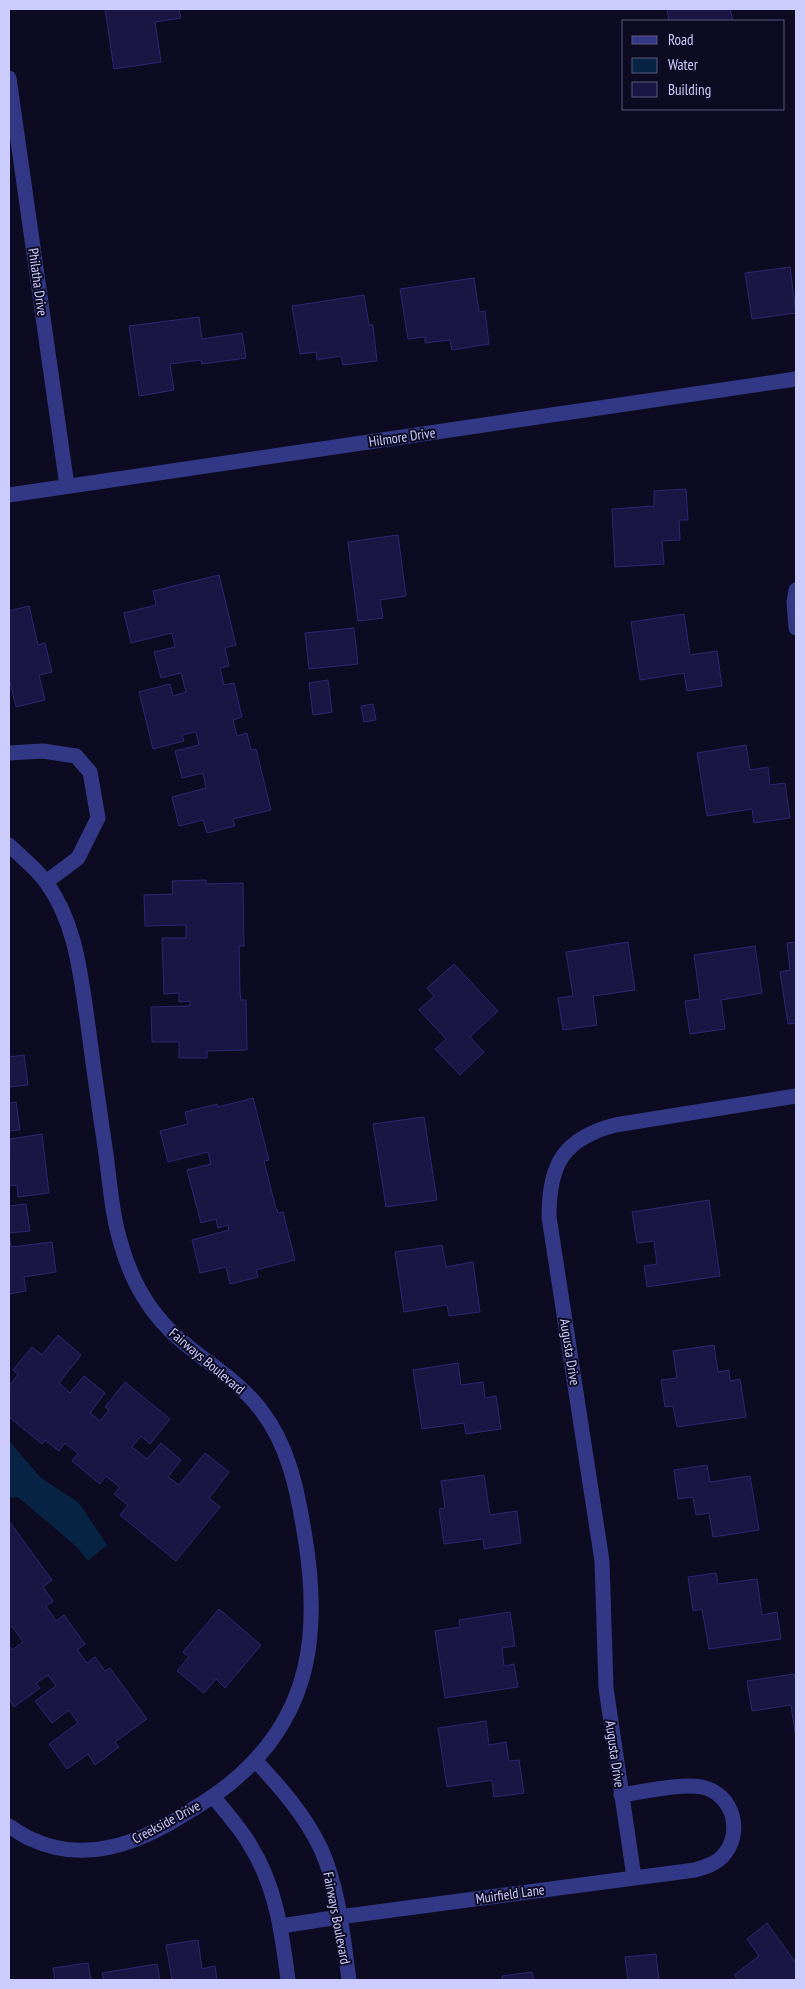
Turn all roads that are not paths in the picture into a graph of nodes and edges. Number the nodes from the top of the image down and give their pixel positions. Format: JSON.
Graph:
{"nodes":[{"id":1,"x":9,"y":78,"type":"edge"},
{"id":2,"x":796,"y":379,"type":"edge"},
{"id":3,"x":67,"y":486,"type":"junction"},
{"id":4,"x":9,"y":494,"type":"edge"},
{"id":5,"x":796,"y":590,"type":"edge"},
{"id":6,"x":796,"y":628,"type":"edge"},
{"id":7,"x":9,"y":753,"type":"edge"},
{"id":8,"x":9,"y":845,"type":"edge"},
{"id":9,"x":46,"y":882,"type":"junction"},
{"id":10,"x":796,"y":1096,"type":"edge"},
{"id":11,"x":255,"y":1760,"type":"junction"},
{"id":12,"x":622,"y":1795,"type":"junction"},
{"id":13,"x":213,"y":1796,"type":"junction"},
{"id":14,"x":9,"y":1826,"type":"edge"},
{"id":15,"x":731,"y":1846,"type":"joint"},
{"id":16,"x":634,"y":1878,"type":"junction"},
{"id":17,"x":339,"y":1917,"type":"junction"},
{"id":18,"x":281,"y":1926,"type":"junction"},
{"id":19,"x":288,"y":1980,"type":"edge"},
{"id":20,"x":349,"y":1980,"type":"edge"}],
"edges":[{"from":1,"to":3,"type":"street","name":"Philatha Drive"},
{"from":2,"to":3,"type":"street","name":"Hilmore Drive"},
{"from":3,"to":4,"type":"street","name":"Hilmore Drive"},
{"from":5,"to":6,"type":"street"},
{"from":7,"to":9,"type":"street"},
{"from":8,"to":9,"type":"street","name":"Fairways Boulevard"},
{"from":9,"to":11,"type":"street","name":"Fairways Boulevard"},
{"from":10,"to":12,"type":"street","name":"Augusta Drive"},
{"from":11,"to":13,"type":"street","name":"Creekside Drive"},
{"from":11,"to":17,"type":"street","name":"Fairways Boulevard"},
{"from":12,"to":15,"type":"street","name":"Augusta Drive"},
{"from":12,"to":16,"type":"street","name":"Augusta Drive"},
{"from":13,"to":14,"type":"street","name":"Creekside Drive"},
{"from":13,"to":18,"type":"street"},
{"from":15,"to":16,"type":"street","name":"Muirfield Lane"},
{"from":16,"to":17,"type":"street","name":"Muirfield Lane"},
{"from":17,"to":18,"type":"street","name":"Muirfield Lane"},
{"from":17,"to":20,"type":"street","name":"Fairways Boulevard"},
{"from":18,"to":19,"type":"street"}]}
